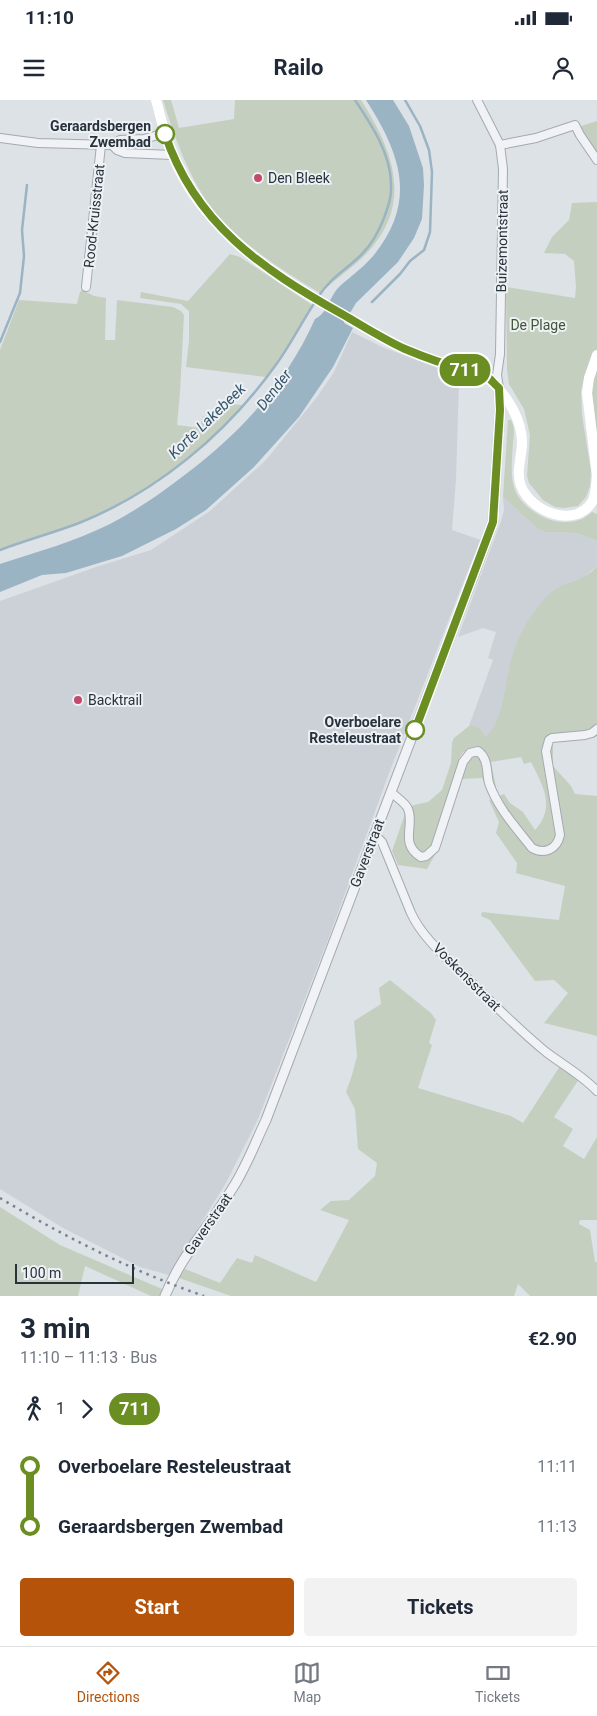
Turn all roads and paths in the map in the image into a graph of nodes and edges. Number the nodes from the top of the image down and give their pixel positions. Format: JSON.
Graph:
{"nodes":[{"id":1,"x":156,"y":100,"type":"edge"},
{"id":2,"x":477,"y":100,"type":"edge"},
{"id":3,"x":165,"y":133,"type":"junction"},
{"id":4,"x":0,"y":138,"type":"edge"},
{"id":5,"x":101,"y":144,"type":"junction"},
{"id":6,"x":112,"y":145,"type":"junction"},
{"id":7,"x":500,"y":145,"type":"junction"},
{"id":8,"x":172,"y":155,"type":"junction"},
{"id":9,"x":597,"y":160,"type":"edge"},
{"id":10,"x":86,"y":286,"type":"dead end"},
{"id":11,"x":597,"y":355,"type":"edge"},
{"id":12,"x":499,"y":388,"type":"junction"},
{"id":13,"x":597,"y":476,"type":"edge"},
{"id":14,"x":594,"y":503,"type":"edge"},
{"id":15,"x":597,"y":728,"type":"edge"},
{"id":16,"x":391,"y":792,"type":"junction"},
{"id":17,"x":374,"y":834,"type":"junction"},
{"id":18,"x":597,"y":1091,"type":"edge"},
{"id":19,"x":165,"y":1296,"type":"edge"}],
"edges":[{"from":1,"to":3,"type":"main road"},
{"from":2,"to":7,"type":"street","name":"Buizemontstraat"},
{"from":3,"to":6,"type":"street"},
{"from":3,"to":8,"type":"main road"},
{"from":4,"to":5,"type":"street"},
{"from":5,"to":6,"type":"street"},
{"from":5,"to":10,"type":"street","name":"Rood-Kruisstraat"},
{"from":6,"to":8,"type":"street"},
{"from":7,"to":9,"type":"street"},
{"from":7,"to":12,"type":"street","name":"Buizemontstraat"},
{"from":8,"to":12,"type":"main road"},
{"from":11,"to":13,"type":"main road"},
{"from":12,"to":14,"type":"main road"},
{"from":12,"to":16,"type":"street","name":"Gaverstraat"},
{"from":13,"to":14,"type":"main road"},
{"from":15,"to":16,"type":"street"},
{"from":16,"to":17,"type":"street","name":"Gaverstraat"},
{"from":17,"to":18,"type":"street","name":"Voskensstraat"},
{"from":17,"to":19,"type":"street","name":"Gaverstraat"}]}
